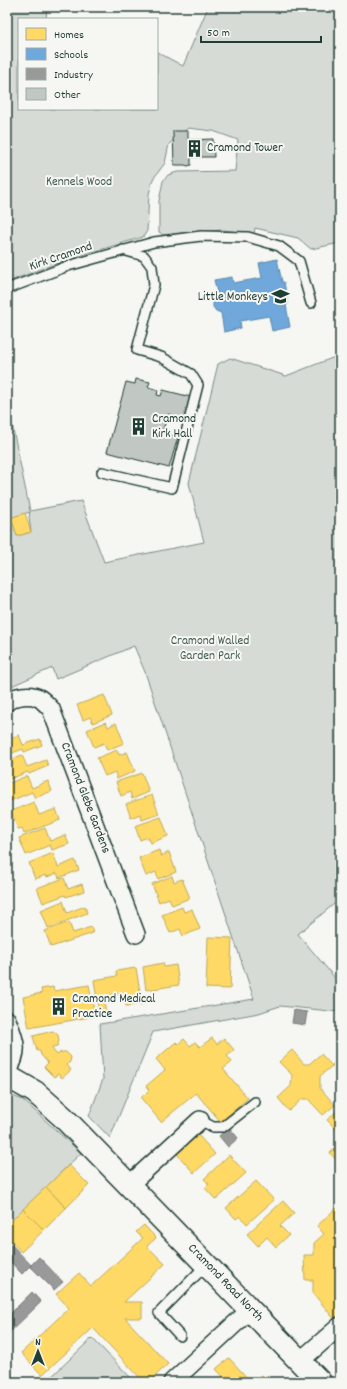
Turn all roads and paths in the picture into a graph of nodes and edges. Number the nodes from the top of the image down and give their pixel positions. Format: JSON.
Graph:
{"nodes":[{"id":1,"x":123,"y":250,"type":"junction"},
{"id":2,"x":7,"y":289,"type":"edge"},
{"id":3,"x":311,"y":303,"type":"dead end"},
{"id":4,"x":102,"y":472,"type":"dead end"},
{"id":5,"x":7,"y":702,"type":"edge"},
{"id":6,"x":136,"y":934,"type":"dead end"},
{"id":7,"x":7,"y":1020,"type":"edge"},
{"id":8,"x":7,"y":1076,"type":"edge"},
{"id":9,"x":255,"y":1102,"type":"dead end"},
{"id":10,"x":200,"y":1120,"type":"joint"},
{"id":11,"x":129,"y":1185,"type":"junction"},
{"id":12,"x":207,"y":1265,"type":"junction"},
{"id":13,"x":250,"y":1310,"type":"junction"},
{"id":14,"x":340,"y":1326,"type":"edge"},
{"id":15,"x":180,"y":1336,"type":"dead end"},
{"id":16,"x":300,"y":1361,"type":"junction"},
{"id":17,"x":172,"y":1382,"type":"edge"},
{"id":18,"x":320,"y":1382,"type":"edge"}],
"edges":[{"from":1,"to":2,"type":"lane","name":"Kirk Cramond"},
{"from":1,"to":3,"type":"lane","name":"Kirk Cramond"},
{"from":1,"to":4,"type":"lane"},
{"from":5,"to":6,"type":"street","name":"Cramond Glebe Gardens"},
{"from":7,"to":8,"type":"street"},
{"from":8,"to":11,"type":"street","name":"Cramond Road North"},
{"from":9,"to":10,"type":"lane"},
{"from":10,"to":11,"type":"street"},
{"from":11,"to":12,"type":"street","name":"Cramond Road North"},
{"from":12,"to":13,"type":"street","name":"Cramond Road North"},
{"from":12,"to":15,"type":"lane"},
{"from":13,"to":16,"type":"street","name":"Cramond Road North"},
{"from":13,"to":17,"type":"street"},
{"from":14,"to":16,"type":"street"},
{"from":16,"to":18,"type":"street","name":"Cramond Road North"}]}
